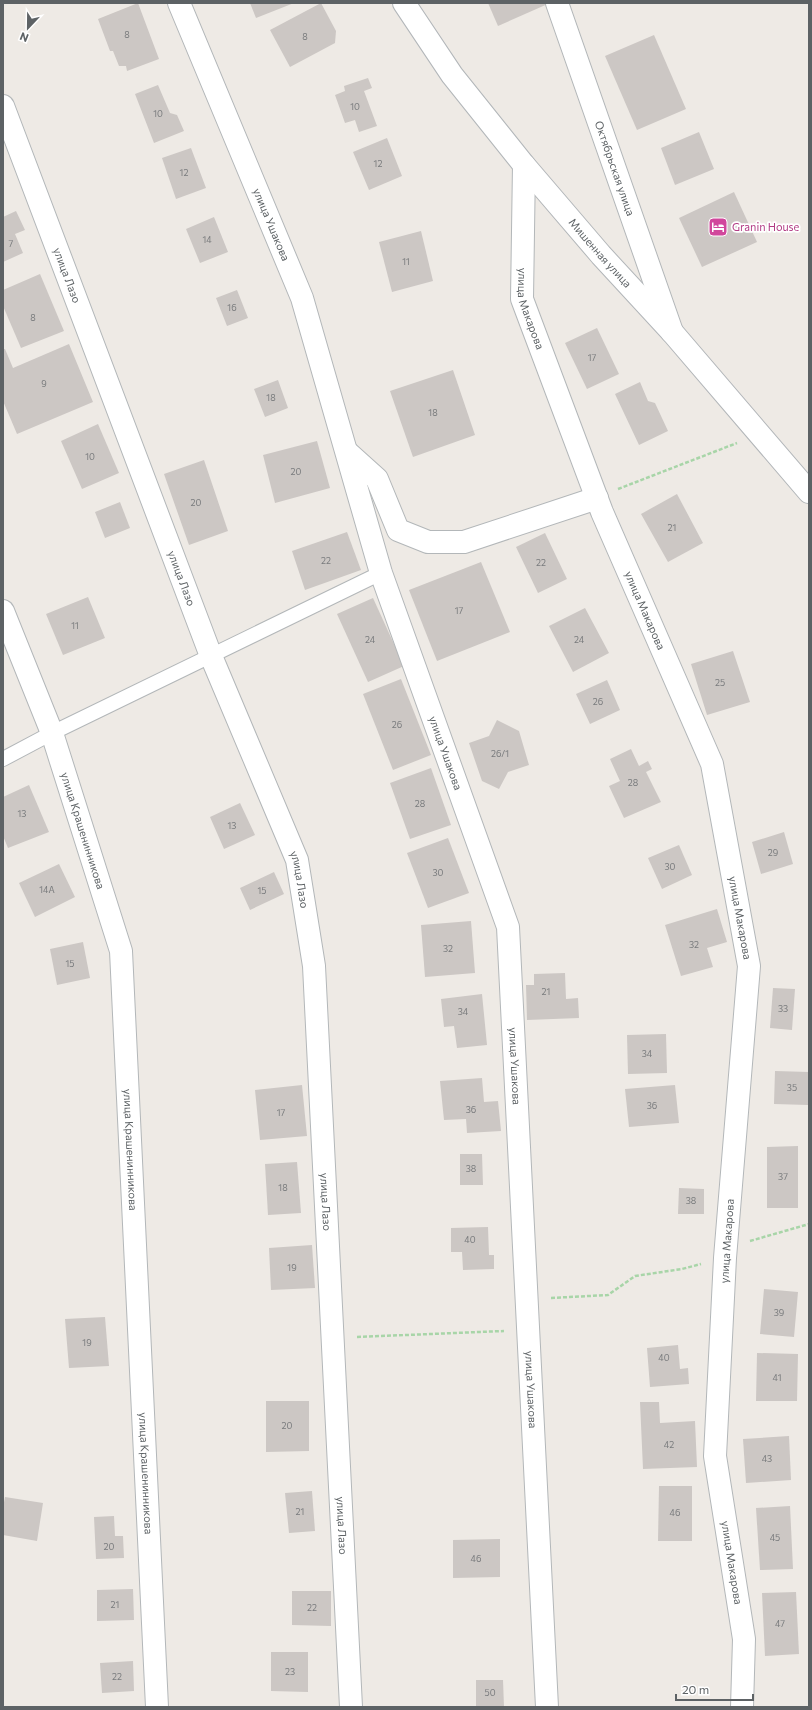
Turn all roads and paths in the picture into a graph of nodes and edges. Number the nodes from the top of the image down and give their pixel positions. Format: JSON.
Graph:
{"nodes":[{"id":1,"x":179,"y":3,"type":"edge"},
{"id":2,"x":404,"y":3,"type":"edge"},
{"id":3,"x":558,"y":3,"type":"edge"},
{"id":4,"x":3,"y":106,"type":"edge"},
{"id":5,"x":524,"y":165,"type":"junction"},
{"id":6,"x":672,"y":332,"type":"junction"},
{"id":7,"x":737,"y":443,"type":"dead end"},
{"id":8,"x":346,"y":451,"type":"junction"},
{"id":9,"x":809,"y":492,"type":"edge"},
{"id":10,"x":597,"y":498,"type":"junction"},
{"id":11,"x":381,"y":573,"type":"junction"},
{"id":12,"x":3,"y":611,"type":"edge"},
{"id":13,"x":211,"y":656,"type":"junction"},
{"id":14,"x":52,"y":733,"type":"junction"},
{"id":15,"x":3,"y":759,"type":"edge"},
{"id":16,"x":809,"y":1224,"type":"edge"},
{"id":17,"x":726,"y":1253,"type":"junction"},
{"id":18,"x":527,"y":1299,"type":"junction"},
{"id":19,"x":528,"y":1329,"type":"junction"},
{"id":20,"x":332,"y":1338,"type":"junction"},
{"id":21,"x":158,"y":1707,"type":"edge"},
{"id":22,"x":351,"y":1707,"type":"edge"},
{"id":23,"x":547,"y":1707,"type":"edge"},
{"id":24,"x":742,"y":1707,"type":"edge"}],
"edges":[{"from":1,"to":8,"type":"street","name":"улица Ушакова"},
{"from":2,"to":5,"type":"street","name":"Мишенная улица"},
{"from":3,"to":6,"type":"street","name":"Октябрьская улица"},
{"from":4,"to":13,"type":"street","name":"улица Лазо"},
{"from":5,"to":6,"type":"street","name":"Мишенная улица"},
{"from":5,"to":10,"type":"street","name":"улица Макарова"},
{"from":6,"to":9,"type":"street","name":"Мишенная улица"},
{"from":7,"to":10,"type":"path"},
{"from":8,"to":10,"type":"street"},
{"from":8,"to":11,"type":"street","name":"улица Ушакова"},
{"from":10,"to":17,"type":"street","name":"улица Макарова"},
{"from":11,"to":13,"type":"lane"},
{"from":11,"to":18,"type":"street","name":"улица Ушакова"},
{"from":12,"to":14,"type":"street","name":"улица Крашенинникова"},
{"from":13,"to":14,"type":"lane"},
{"from":13,"to":20,"type":"street","name":"улица Лазо"},
{"from":14,"to":15,"type":"lane"},
{"from":14,"to":21,"type":"street","name":"улица Крашенинникова"},
{"from":16,"to":17,"type":"path"},
{"from":17,"to":18,"type":"path"},
{"from":17,"to":24,"type":"street","name":"улица Макарова"},
{"from":18,"to":19,"type":"street","name":"улица Ушакова"},
{"from":19,"to":20,"type":"path"},
{"from":19,"to":23,"type":"street","name":"улица Ушакова"},
{"from":20,"to":22,"type":"street","name":"улица Лазо"}]}
